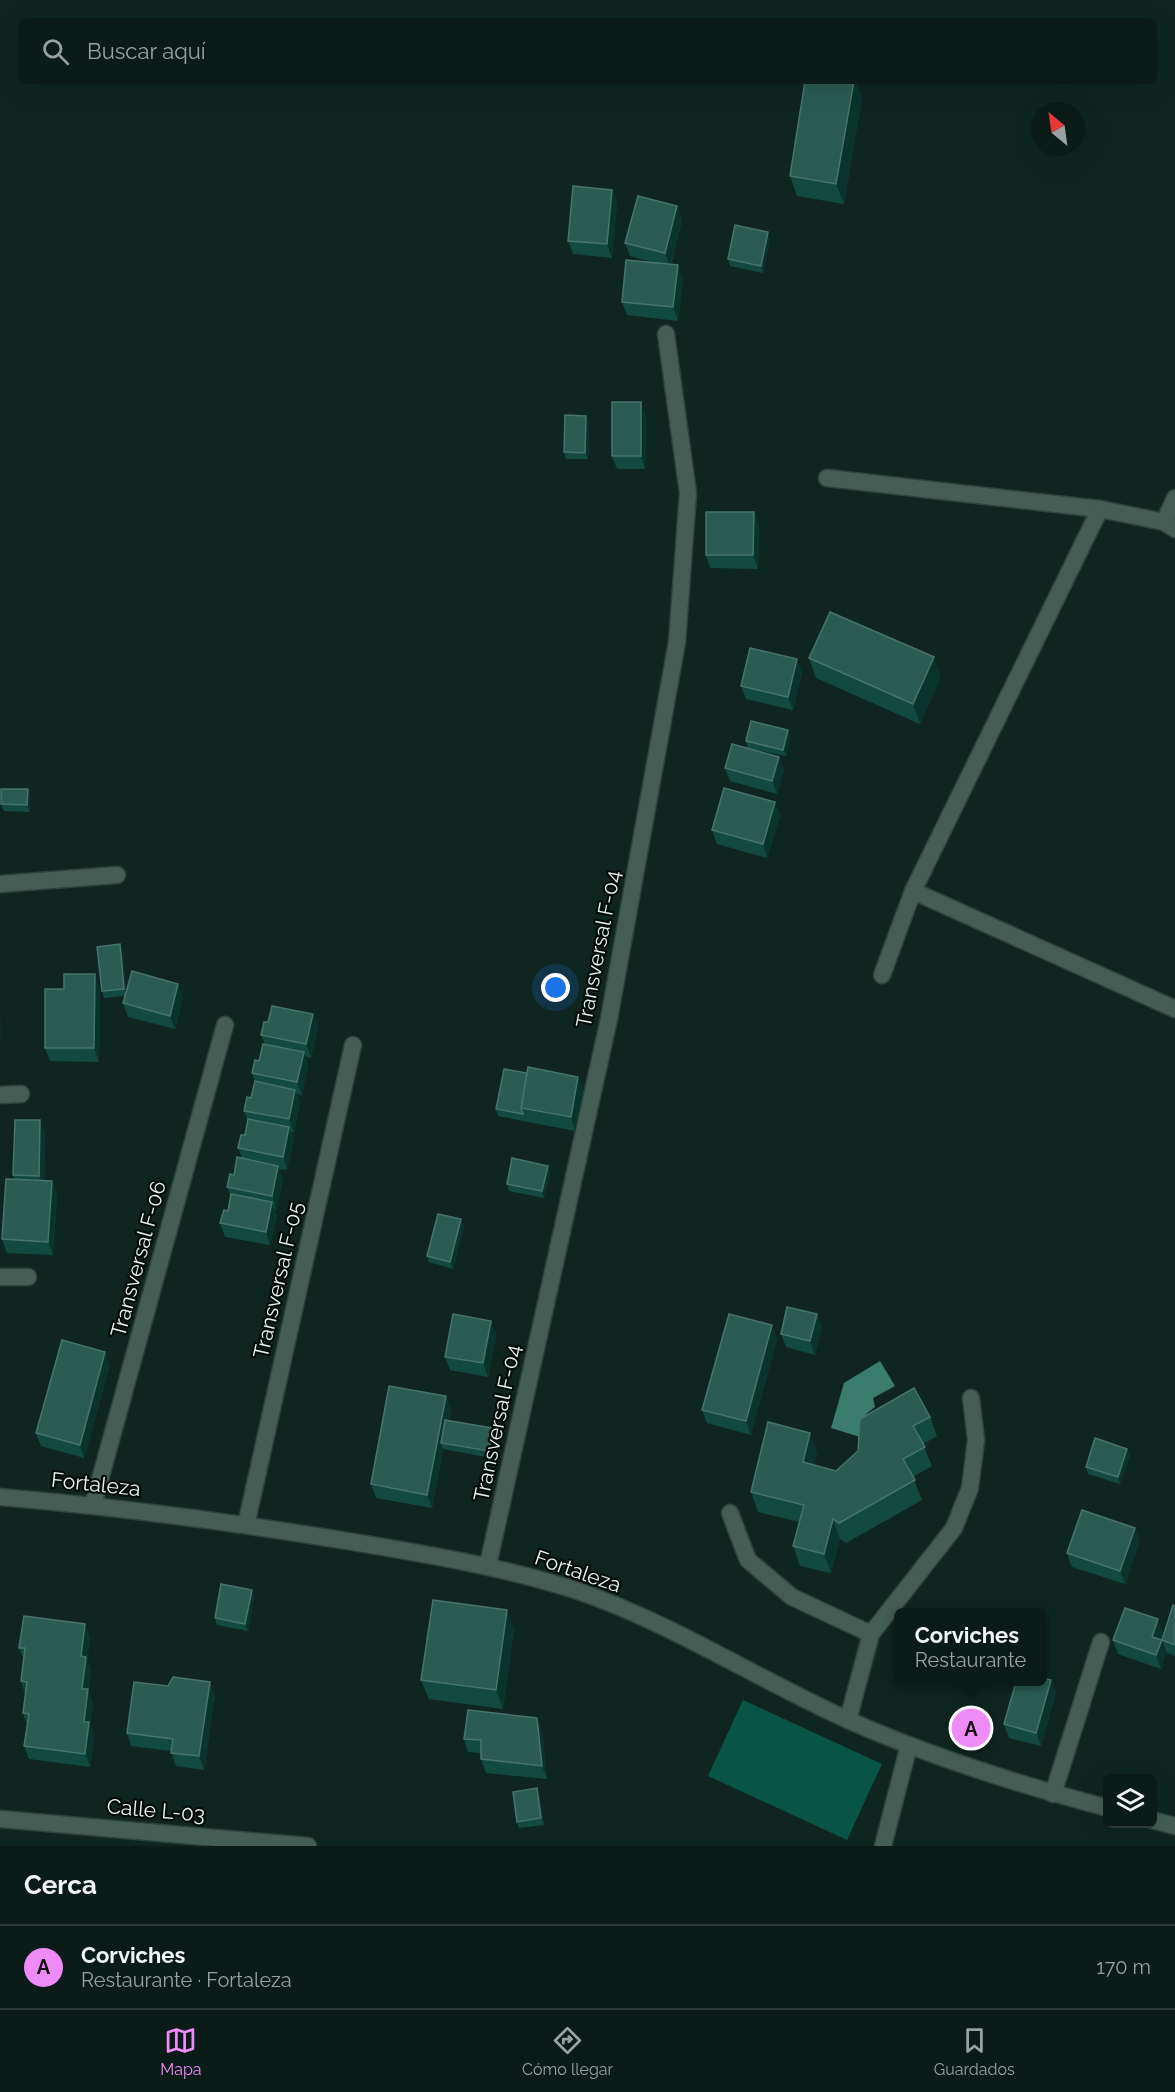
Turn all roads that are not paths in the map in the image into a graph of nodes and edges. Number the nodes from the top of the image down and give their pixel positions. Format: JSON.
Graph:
{"nodes":[{"id":1,"x":666,"y":334,"type":"dead end"},
{"id":2,"x":827,"y":478,"type":"dead end"},
{"id":3,"x":1175,"y":498,"type":"edge"},
{"id":4,"x":1100,"y":509,"type":"junction"},
{"id":5,"x":1169,"y":526,"type":"edge"},
{"id":6,"x":117,"y":875,"type":"dead end"},
{"id":7,"x":0,"y":884,"type":"edge"},
{"id":8,"x":913,"y":891,"type":"junction"},
{"id":9,"x":882,"y":975,"type":"dead end"},
{"id":10,"x":1175,"y":1009,"type":"edge"},
{"id":11,"x":225,"y":1025,"type":"dead end"},
{"id":12,"x":353,"y":1045,"type":"dead end"},
{"id":13,"x":21,"y":1094,"type":"dead end"},
{"id":14,"x":0,"y":1095,"type":"edge"},
{"id":15,"x":0,"y":1277,"type":"edge"},
{"id":16,"x":28,"y":1277,"type":"dead end"},
{"id":17,"x":971,"y":1398,"type":"dead end"},
{"id":18,"x":0,"y":1497,"type":"edge"},
{"id":19,"x":93,"y":1505,"type":"junction"},
{"id":20,"x":730,"y":1513,"type":"dead end"},
{"id":21,"x":246,"y":1525,"type":"junction"},
{"id":22,"x":488,"y":1565,"type":"junction"},
{"id":23,"x":871,"y":1634,"type":"junction"},
{"id":24,"x":1101,"y":1642,"type":"dead end"},
{"id":25,"x":848,"y":1720,"type":"junction"},
{"id":26,"x":909,"y":1745,"type":"junction"},
{"id":27,"x":1053,"y":1794,"type":"junction"},
{"id":28,"x":1103,"y":1807,"type":"edge"},
{"id":29,"x":0,"y":1819,"type":"edge"},
{"id":30,"x":1157,"y":1821,"type":"edge"},
{"id":31,"x":1175,"y":1826,"type":"edge"},
{"id":32,"x":308,"y":1846,"type":"edge"},
{"id":33,"x":883,"y":1846,"type":"edge"}],
"edges":[{"from":1,"to":22,"type":"street","name":"Transversal F-04"},
{"from":2,"to":4,"type":"street"},
{"from":3,"to":5,"type":"street"},
{"from":4,"to":5,"type":"street"},
{"from":4,"to":8,"type":"street"},
{"from":6,"to":7,"type":"street"},
{"from":8,"to":9,"type":"street"},
{"from":8,"to":10,"type":"street"},
{"from":11,"to":19,"type":"street","name":"Transversal F-06"},
{"from":12,"to":21,"type":"street","name":"Transversal F-05"},
{"from":13,"to":14,"type":"street"},
{"from":15,"to":16,"type":"street"},
{"from":17,"to":23,"type":"street"},
{"from":18,"to":19,"type":"street","name":"Fortaleza"},
{"from":19,"to":21,"type":"street","name":"Fortaleza"},
{"from":20,"to":23,"type":"street"},
{"from":21,"to":22,"type":"street","name":"Fortaleza"},
{"from":22,"to":25,"type":"street","name":"Fortaleza"},
{"from":23,"to":25,"type":"street"},
{"from":24,"to":27,"type":"street"},
{"from":25,"to":26,"type":"street","name":"Fortaleza"},
{"from":26,"to":27,"type":"street","name":"Fortaleza"},
{"from":26,"to":33,"type":"street"},
{"from":27,"to":28,"type":"street","name":"Fortaleza"},
{"from":29,"to":32,"type":"street","name":"Calle L-03"},
{"from":30,"to":31,"type":"street"}]}
